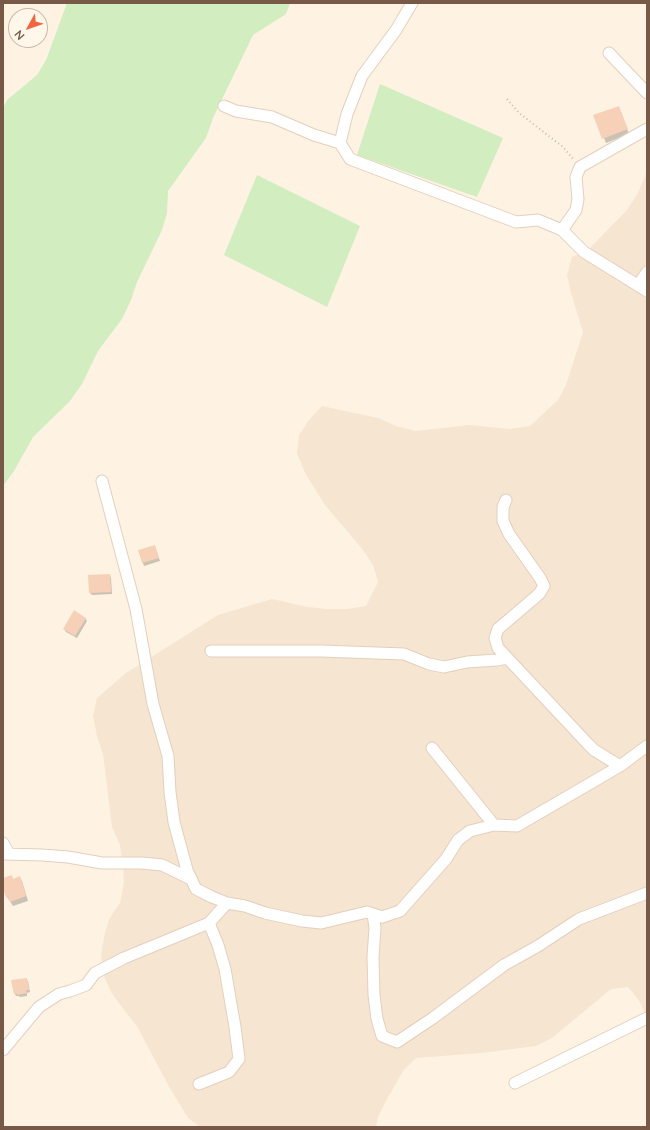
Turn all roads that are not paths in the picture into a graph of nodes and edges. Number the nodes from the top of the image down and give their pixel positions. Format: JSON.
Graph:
{"nodes":[{"id":1,"x":412,"y":3,"type":"edge"},
{"id":2,"x":609,"y":53,"type":"dead end"},
{"id":3,"x":647,"y":93,"type":"edge"},
{"id":4,"x":224,"y":106,"type":"dead end"},
{"id":5,"x":647,"y":129,"type":"edge"},
{"id":6,"x":340,"y":143,"type":"junction"},
{"id":7,"x":562,"y":230,"type":"junction"},
{"id":8,"x":647,"y":272,"type":"edge"},
{"id":9,"x":646,"y":290,"type":"edge"},
{"id":10,"x":102,"y":481,"type":"dead end"},
{"id":11,"x":506,"y":500,"type":"dead end"},
{"id":12,"x":212,"y":651,"type":"dead end"},
{"id":13,"x":507,"y":658,"type":"junction"},
{"id":14,"x":647,"y":746,"type":"edge"},
{"id":15,"x":432,"y":748,"type":"dead end"},
{"id":16,"x":620,"y":766,"type":"junction"},
{"id":17,"x":494,"y":825,"type":"junction"},
{"id":18,"x":3,"y":843,"type":"edge"},
{"id":19,"x":6,"y":854,"type":"edge"},
{"id":20,"x":191,"y":879,"type":"junction"},
{"id":21,"x":647,"y":893,"type":"edge"},
{"id":22,"x":227,"y":903,"type":"junction"},
{"id":23,"x":373,"y":914,"type":"junction"},
{"id":24,"x":209,"y":923,"type":"junction"},
{"id":25,"x":647,"y":1018,"type":"edge"},
{"id":26,"x":3,"y":1050,"type":"edge"},
{"id":27,"x":515,"y":1083,"type":"dead end"},
{"id":28,"x":199,"y":1084,"type":"dead end"}],
"edges":[{"from":1,"to":6,"type":"street"},
{"from":2,"to":3,"type":"street"},
{"from":4,"to":6,"type":"street"},
{"from":5,"to":7,"type":"street"},
{"from":6,"to":7,"type":"street"},
{"from":7,"to":9,"type":"street"},
{"from":8,"to":9,"type":"street"},
{"from":10,"to":20,"type":"street"},
{"from":11,"to":13,"type":"street"},
{"from":12,"to":13,"type":"street"},
{"from":13,"to":16,"type":"street"},
{"from":14,"to":16,"type":"street"},
{"from":15,"to":17,"type":"street"},
{"from":16,"to":17,"type":"street"},
{"from":17,"to":23,"type":"street"},
{"from":18,"to":19,"type":"street"},
{"from":19,"to":20,"type":"street"},
{"from":20,"to":22,"type":"street"},
{"from":21,"to":23,"type":"street"},
{"from":22,"to":23,"type":"street"},
{"from":22,"to":24,"type":"street"},
{"from":24,"to":26,"type":"street"},
{"from":24,"to":28,"type":"street"},
{"from":25,"to":27,"type":"street"}]}
